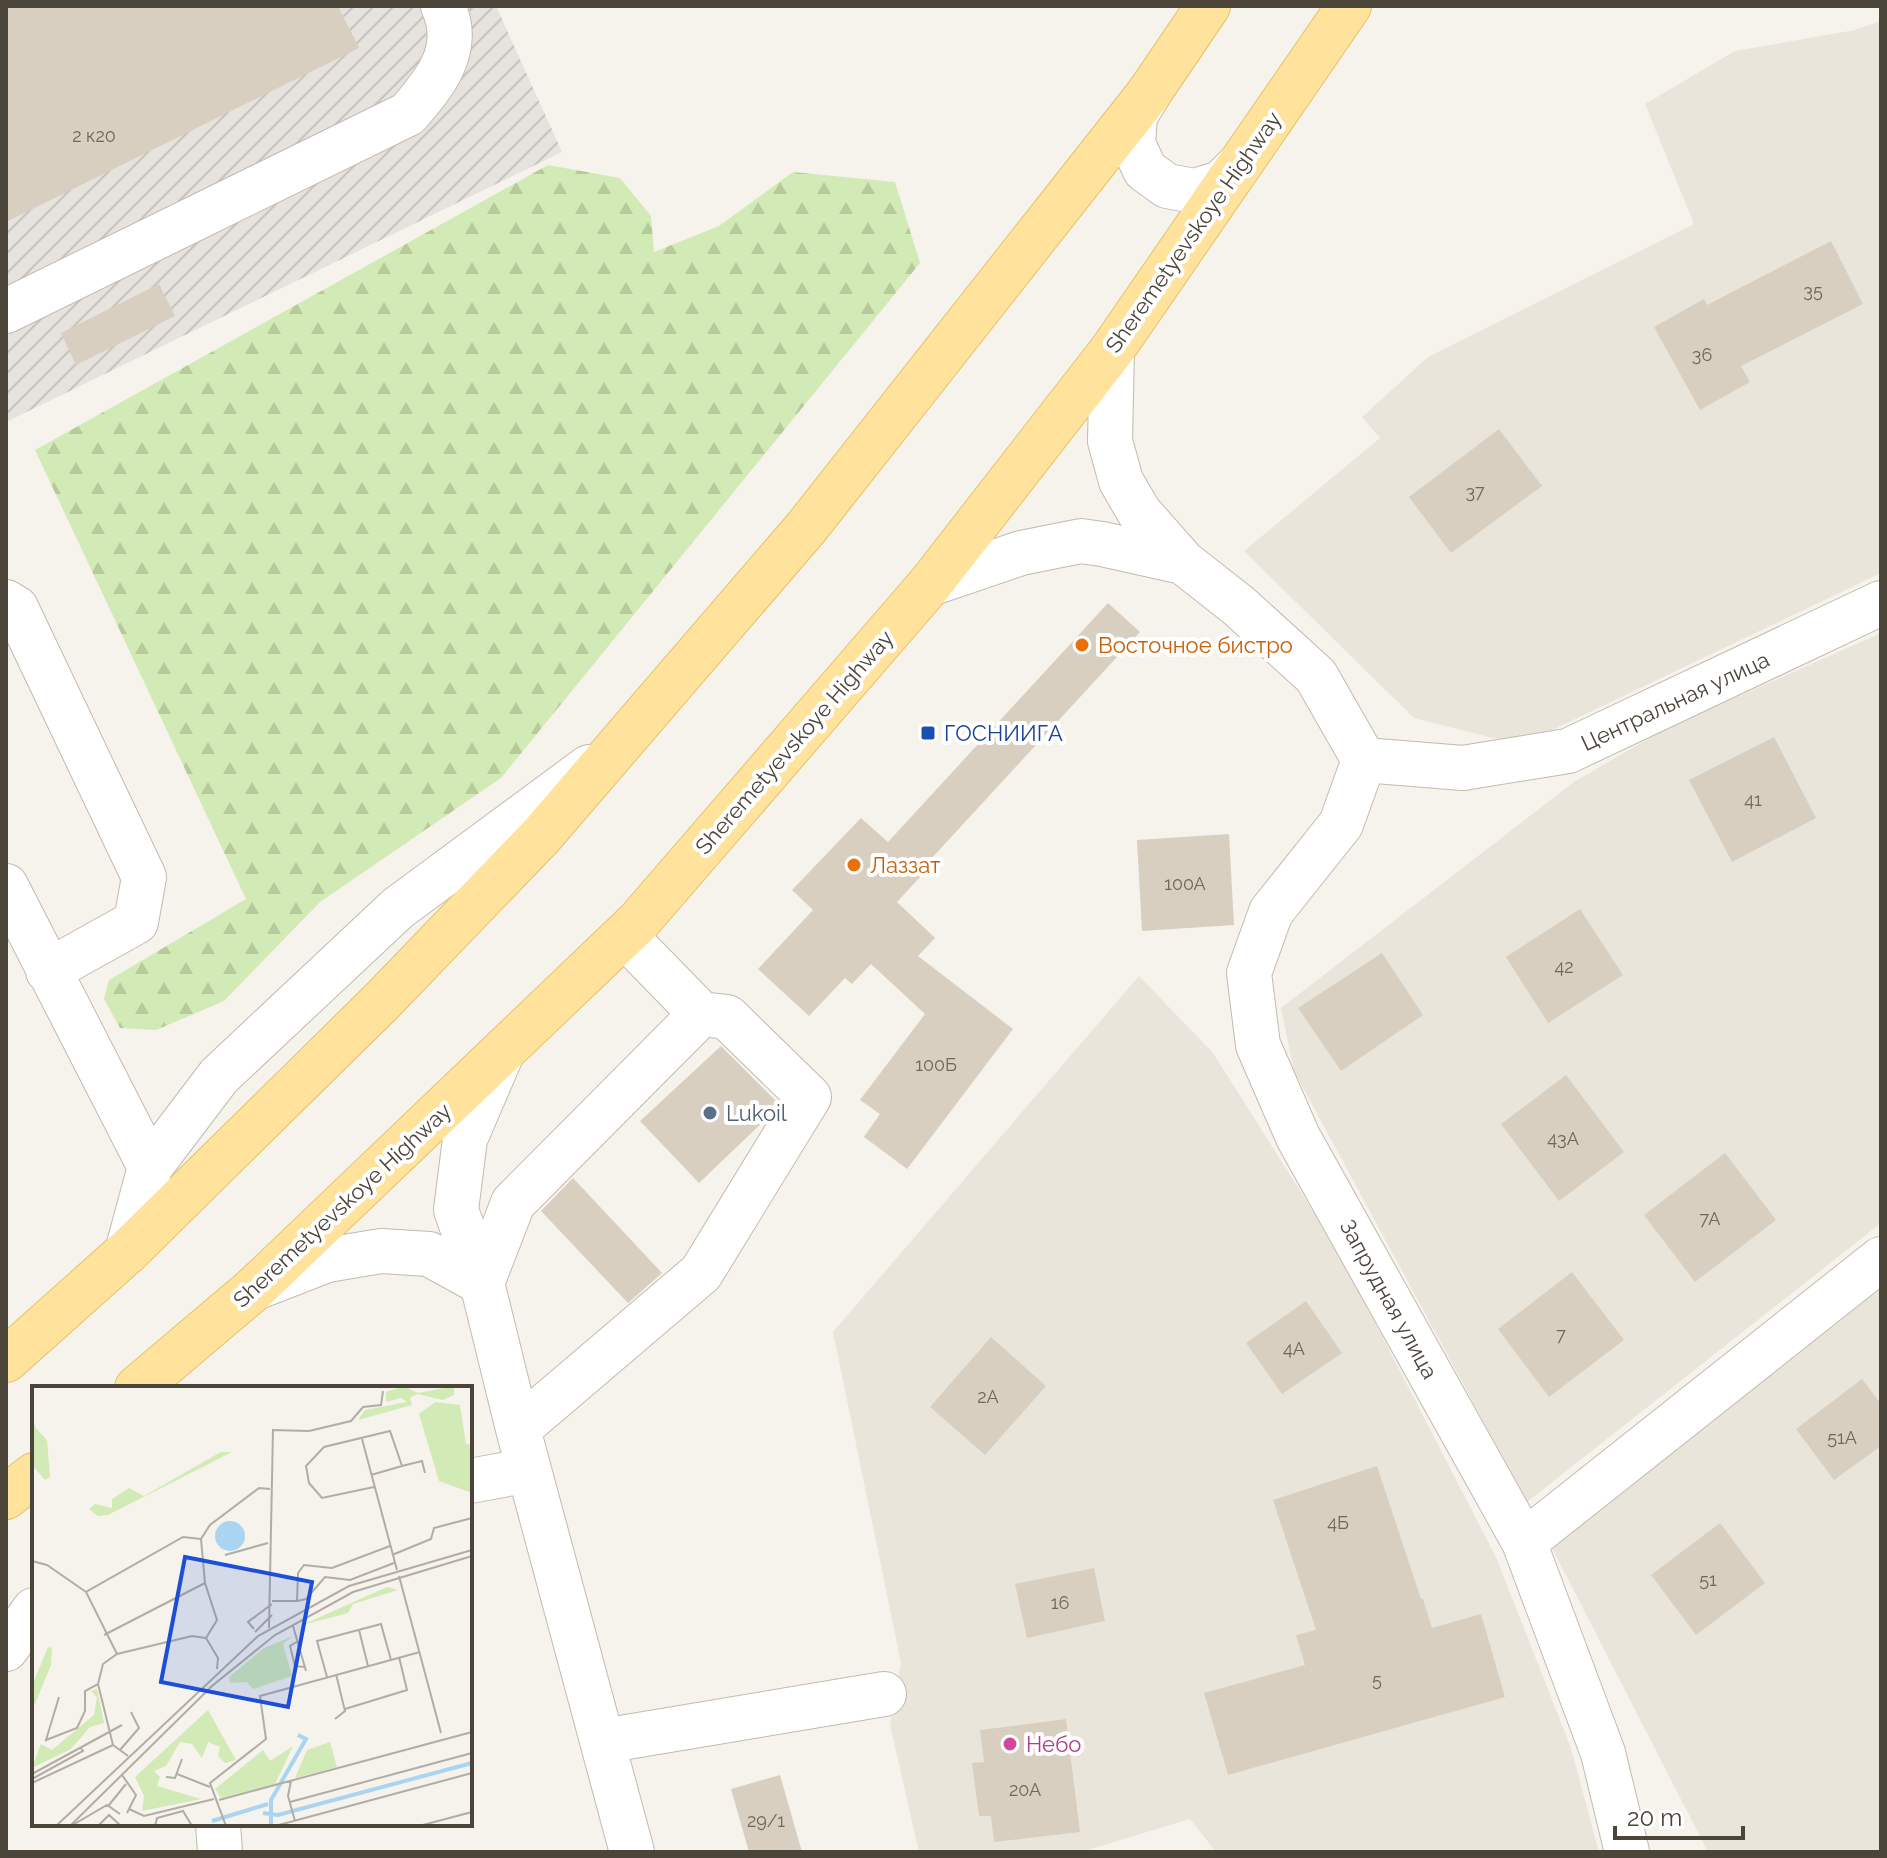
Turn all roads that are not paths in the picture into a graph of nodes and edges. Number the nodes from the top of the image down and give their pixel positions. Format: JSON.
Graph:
{"nodes":[{"id":1,"x":443,"y":6,"type":"edge"},
{"id":2,"x":1208,"y":6,"type":"edge"},
{"id":3,"x":1349,"y":6,"type":"edge"},
{"id":4,"x":1149,"y":93,"type":"junction"},
{"id":5,"x":1240,"y":164,"type":"junction"},
{"id":6,"x":6,"y":311,"type":"edge"},
{"id":7,"x":1112,"y":350,"type":"junction"},
{"id":8,"x":1183,"y":562,"type":"junction"},
{"id":9,"x":930,"y":584,"type":"junction"},
{"id":10,"x":6,"y":602,"type":"edge"},
{"id":11,"x":1881,"y":603,"type":"edge"},
{"id":12,"x":623,"y":741,"type":"junction"},
{"id":13,"x":1364,"y":760,"type":"junction"},
{"id":14,"x":6,"y":886,"type":"edge"},
{"id":15,"x":625,"y":936,"type":"junction"},
{"id":16,"x":48,"y":971,"type":"junction"},
{"id":17,"x":701,"y":1014,"type":"junction"},
{"id":18,"x":502,"y":1053,"type":"junction"},
{"id":19,"x":150,"y":1167,"type":"junction"},
{"id":20,"x":127,"y":1252,"type":"junction"},
{"id":21,"x":1881,"y":1259,"type":"edge"},
{"id":22,"x":482,"y":1283,"type":"junction"},
{"id":23,"x":255,"y":1288,"type":"junction"},
{"id":24,"x":6,"y":1360,"type":"edge"},
{"id":25,"x":139,"y":1386,"type":"edge"},
{"id":26,"x":524,"y":1449,"type":"junction"},
{"id":27,"x":32,"y":1477,"type":"edge"},
{"id":28,"x":472,"y":1480,"type":"edge"},
{"id":29,"x":6,"y":1497,"type":"edge"},
{"id":30,"x":1524,"y":1542,"type":"junction"},
{"id":31,"x":32,"y":1613,"type":"edge"},
{"id":32,"x":6,"y":1649,"type":"edge"},
{"id":33,"x":884,"y":1694,"type":"dead end"},
{"id":34,"x":603,"y":1741,"type":"junction"},
{"id":35,"x":218,"y":1826,"type":"edge"},
{"id":36,"x":220,"y":1852,"type":"edge"},
{"id":37,"x":632,"y":1852,"type":"edge"},
{"id":38,"x":1627,"y":1852,"type":"edge"}],
"edges":[{"from":1,"to":6,"type":"street"},
{"from":2,"to":4,"type":"main road"},
{"from":3,"to":5,"type":"main road","name":"Sheremetyevskoye Highway"},
{"from":4,"to":5,"type":"street"},
{"from":4,"to":12,"type":"main road"},
{"from":5,"to":7,"type":"main road","name":"Sheremetyevskoye Highway"},
{"from":7,"to":8,"type":"street"},
{"from":7,"to":9,"type":"main road","name":"Sheremetyevskoye Highway"},
{"from":8,"to":9,"type":"street"},
{"from":8,"to":13,"type":"street"},
{"from":9,"to":15,"type":"main road","name":"Sheremetyevskoye Highway"},
{"from":10,"to":16,"type":"street"},
{"from":11,"to":13,"type":"street","name":"Центральная улица"},
{"from":12,"to":19,"type":"street"},
{"from":12,"to":20,"type":"main road"},
{"from":13,"to":30,"type":"street","name":"Запрудная улица"},
{"from":14,"to":16,"type":"street"},
{"from":15,"to":17,"type":"street"},
{"from":15,"to":18,"type":"main road","name":"Sheremetyevskoye Highway"},
{"from":16,"to":19,"type":"street"},
{"from":17,"to":22,"type":"street"},
{"from":17,"to":26,"type":"street"},
{"from":18,"to":22,"type":"street"},
{"from":18,"to":23,"type":"main road","name":"Sheremetyevskoye Highway"},
{"from":19,"to":20,"type":"street"},
{"from":20,"to":24,"type":"main road"},
{"from":21,"to":30,"type":"street"},
{"from":22,"to":23,"type":"street"},
{"from":22,"to":26,"type":"street"},
{"from":23,"to":25,"type":"main road","name":"Sheremetyevskoye Highway"},
{"from":26,"to":28,"type":"street"},
{"from":26,"to":34,"type":"street"},
{"from":27,"to":29,"type":"main road"},
{"from":30,"to":38,"type":"street","name":"Запрудная улица"},
{"from":31,"to":32,"type":"street"},
{"from":33,"to":34,"type":"street"},
{"from":34,"to":37,"type":"street"},
{"from":35,"to":36,"type":"street"}]}
